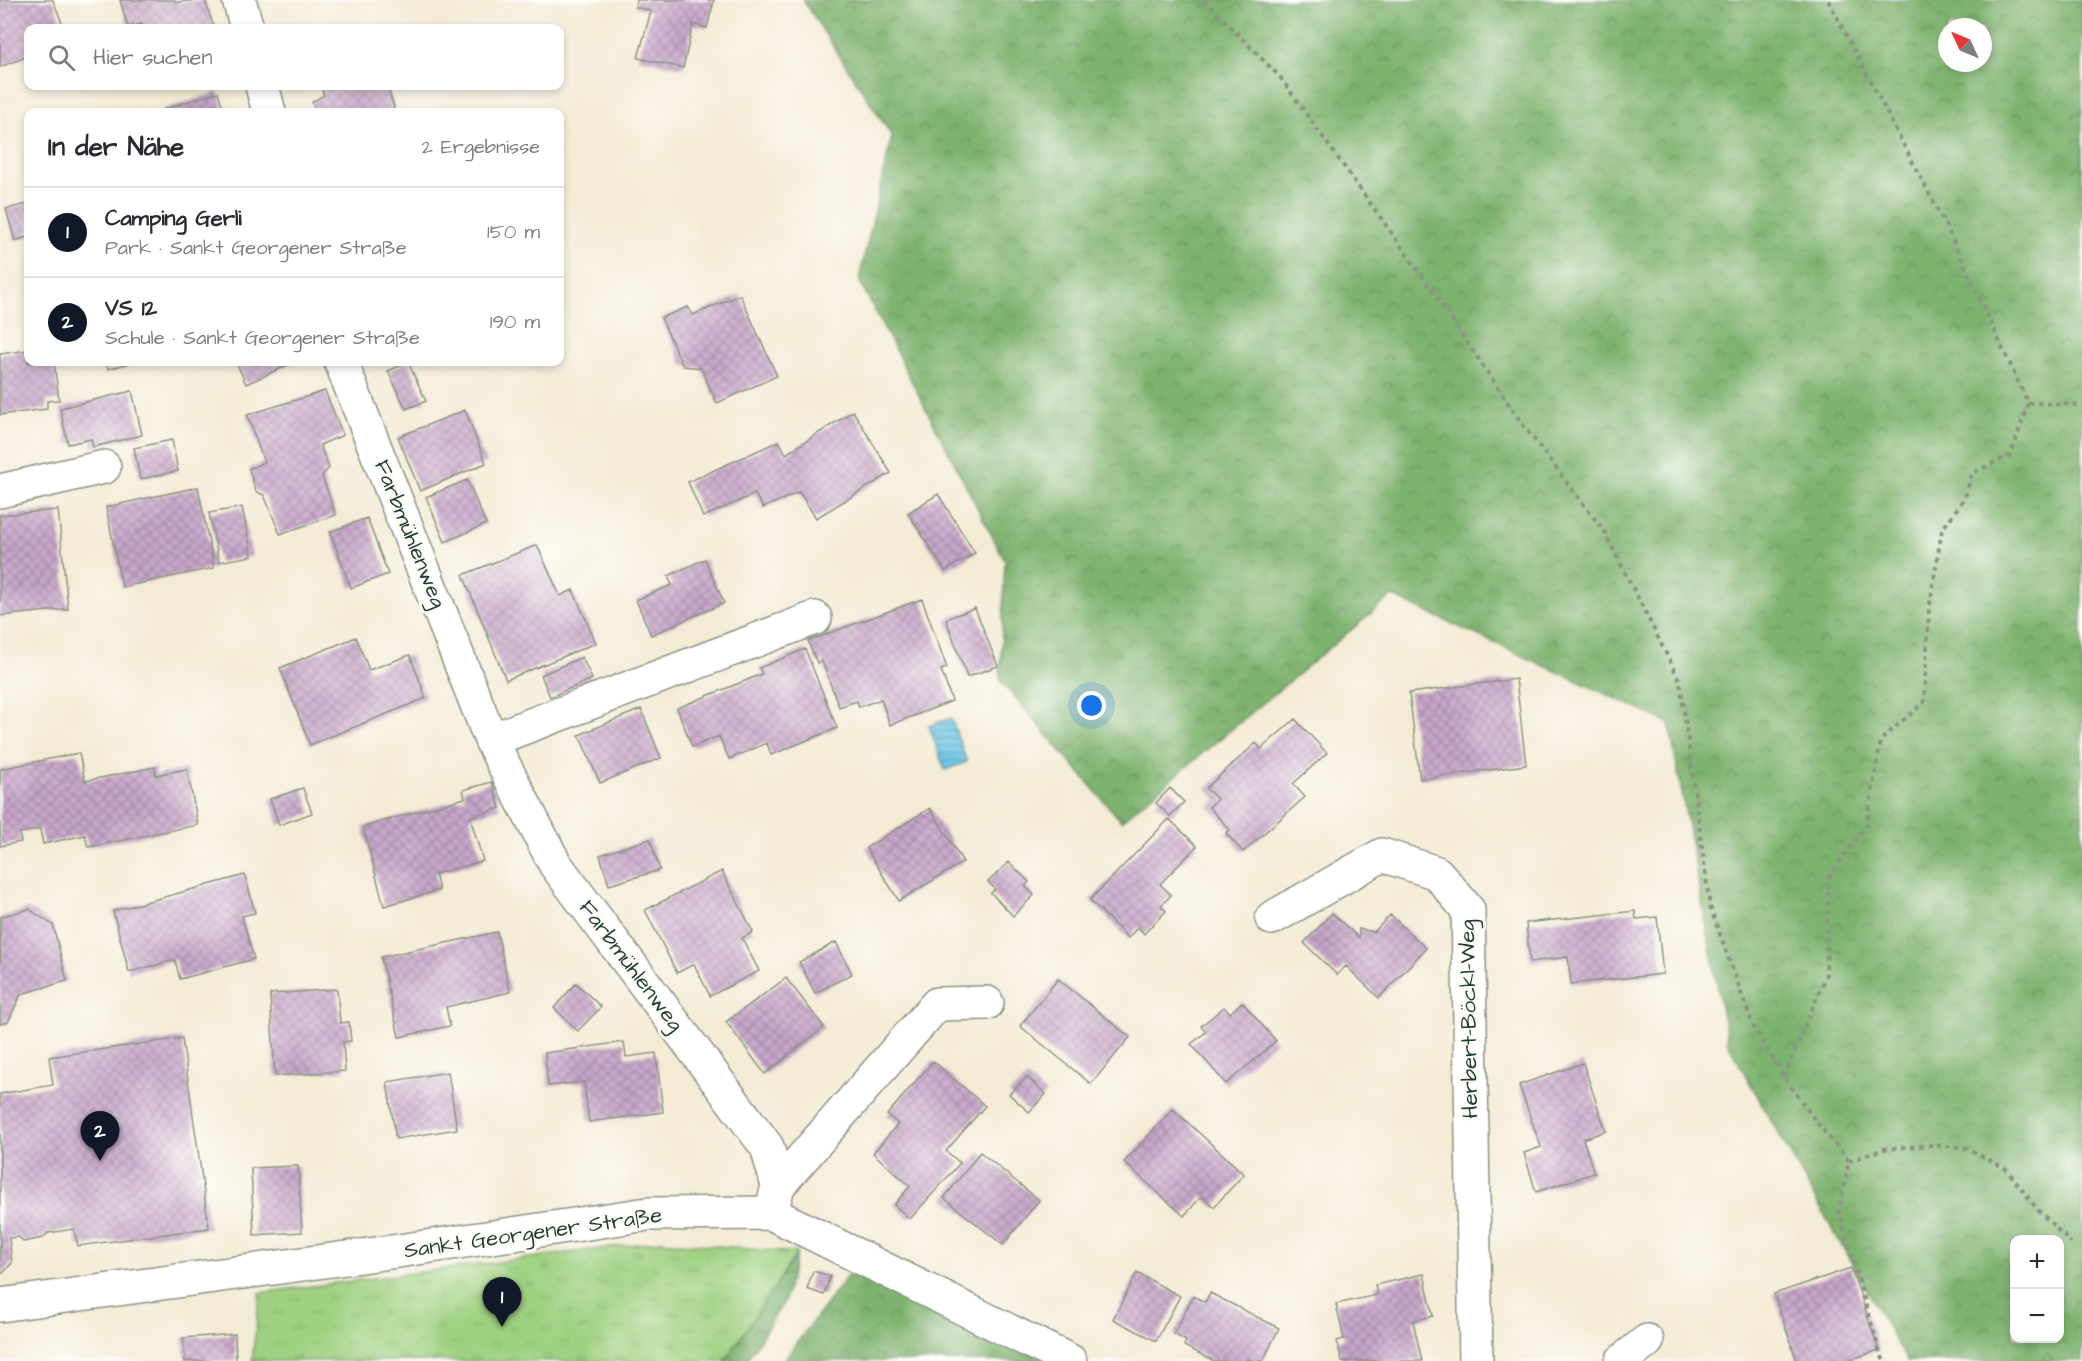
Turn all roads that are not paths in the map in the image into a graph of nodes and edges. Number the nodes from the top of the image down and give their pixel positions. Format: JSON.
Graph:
{"nodes":[{"id":1,"x":239,"y":0,"type":"edge"},
{"id":2,"x":246,"y":24,"type":"edge"},
{"id":3,"x":263,"y":90,"type":"edge"},
{"id":4,"x":268,"y":108,"type":"edge"},
{"id":5,"x":343,"y":366,"type":"edge"},
{"id":6,"x":104,"y":467,"type":"dead end"},
{"id":7,"x":0,"y":492,"type":"edge"},
{"id":8,"x":815,"y":618,"type":"dead end"},
{"id":9,"x":491,"y":740,"type":"junction"},
{"id":10,"x":1272,"y":918,"type":"dead end"},
{"id":11,"x":987,"y":1003,"type":"dead end"},
{"id":12,"x":774,"y":1200,"type":"junction"},
{"id":13,"x":0,"y":1305,"type":"edge"},
{"id":14,"x":1070,"y":1361,"type":"edge"},
{"id":15,"x":1476,"y":1361,"type":"edge"}],
"edges":[{"from":1,"to":2,"type":"street"},
{"from":3,"to":4,"type":"street"},
{"from":5,"to":9,"type":"street","name":"Farbmühlenweg"},
{"from":6,"to":7,"type":"street"},
{"from":8,"to":9,"type":"street"},
{"from":9,"to":12,"type":"street","name":"Farbmühlenweg"},
{"from":10,"to":15,"type":"street","name":"Herbert-Böckl-Weg"},
{"from":11,"to":12,"type":"street"},
{"from":12,"to":13,"type":"street","name":"Sankt Georgener Straße"},
{"from":12,"to":14,"type":"street","name":"Sankt Georgener Straße"}]}
